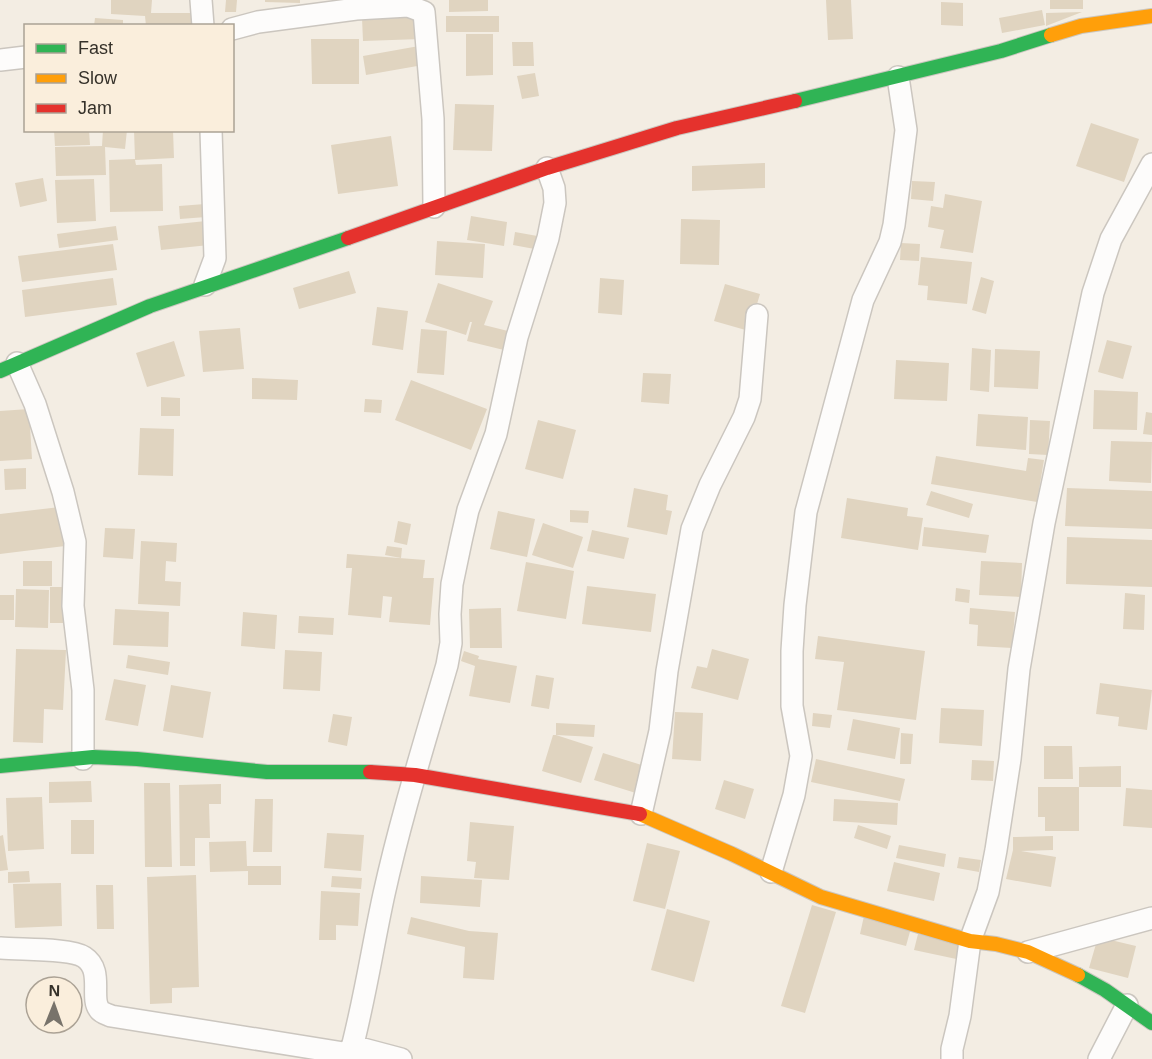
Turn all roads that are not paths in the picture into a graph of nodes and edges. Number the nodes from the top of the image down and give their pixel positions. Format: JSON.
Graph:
{"nodes":[{"id":1,"x":201,"y":0,"type":"edge"},
{"id":2,"x":1130,"y":10,"type":"edge"},
{"id":3,"x":1152,"y":16,"type":"edge"},
{"id":4,"x":203,"y":24,"type":"edge"},
{"id":5,"x":234,"y":28,"type":"edge"},
{"id":6,"x":24,"y":57,"type":"edge"},
{"id":7,"x":0,"y":60,"type":"edge"},
{"id":8,"x":898,"y":77,"type":"junction"},
{"id":9,"x":211,"y":132,"type":"edge"},
{"id":10,"x":1152,"y":164,"type":"edge"},
{"id":11,"x":547,"y":168,"type":"junction"},
{"id":12,"x":434,"y":207,"type":"junction"},
{"id":13,"x":215,"y":258,"type":"junction"},
{"id":14,"x":243,"y":275,"type":"junction"},
{"id":15,"x":205,"y":285,"type":"junction"},
{"id":16,"x":757,"y":315,"type":"dead end"},
{"id":17,"x":9,"y":367,"type":"edge"},
{"id":18,"x":83,"y":759,"type":"junction"},
{"id":19,"x":0,"y":766,"type":"edge"},
{"id":20,"x":415,"y":775,"type":"junction"},
{"id":21,"x":640,"y":814,"type":"junction"},
{"id":22,"x":771,"y":873,"type":"junction"},
{"id":23,"x":1152,"y":918,"type":"edge"},
{"id":24,"x":970,"y":941,"type":"junction"},
{"id":25,"x":0,"y":948,"type":"edge"},
{"id":26,"x":1028,"y":952,"type":"junction"},
{"id":27,"x":1126,"y":1005,"type":"junction"},
{"id":28,"x":1152,"y":1023,"type":"edge"},
{"id":29,"x":350,"y":1053,"type":"edge"},
{"id":30,"x":401,"y":1059,"type":"edge"},
{"id":31,"x":952,"y":1059,"type":"edge"},
{"id":32,"x":1099,"y":1059,"type":"edge"}],
"edges":[{"from":1,"to":4,"type":"street"},
{"from":2,"to":3,"type":"street"},
{"from":2,"to":8,"type":"street"},
{"from":5,"to":12,"type":"street"},
{"from":6,"to":7,"type":"street"},
{"from":8,"to":11,"type":"street"},
{"from":8,"to":22,"type":"street"},
{"from":9,"to":13,"type":"street"},
{"from":10,"to":24,"type":"street"},
{"from":11,"to":12,"type":"street"},
{"from":11,"to":20,"type":"street"},
{"from":12,"to":14,"type":"street"},
{"from":13,"to":14,"type":"street"},
{"from":13,"to":15,"type":"street"},
{"from":14,"to":15,"type":"street"},
{"from":15,"to":17,"type":"street"},
{"from":16,"to":21,"type":"street"},
{"from":17,"to":18,"type":"street"},
{"from":18,"to":19,"type":"street"},
{"from":18,"to":20,"type":"street"},
{"from":20,"to":21,"type":"street"},
{"from":20,"to":29,"type":"street"},
{"from":21,"to":22,"type":"street"},
{"from":22,"to":24,"type":"street"},
{"from":23,"to":26,"type":"street"},
{"from":24,"to":26,"type":"street"},
{"from":24,"to":31,"type":"street"},
{"from":25,"to":29,"type":"street"},
{"from":26,"to":27,"type":"street"},
{"from":27,"to":28,"type":"street"},
{"from":27,"to":32,"type":"street"},
{"from":29,"to":30,"type":"street"}]}
